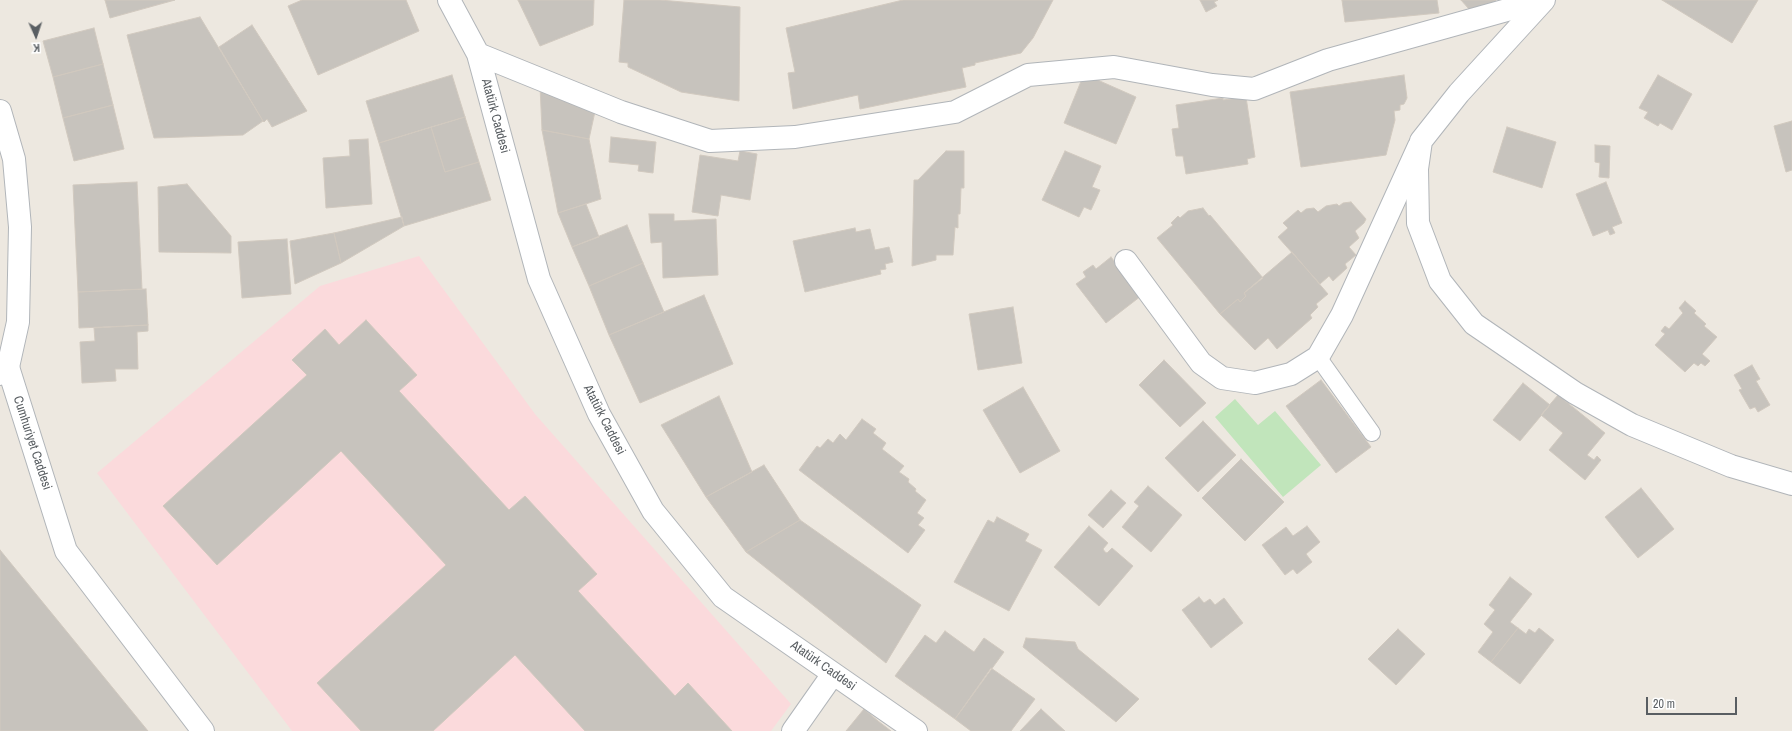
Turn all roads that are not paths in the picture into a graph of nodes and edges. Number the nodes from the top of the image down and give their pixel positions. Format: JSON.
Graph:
{"nodes":[{"id":1,"x":449,"y":0,"type":"edge"},
{"id":2,"x":1543,"y":0,"type":"edge"},
{"id":3,"x":478,"y":54,"type":"junction"},
{"id":4,"x":0,"y":111,"type":"edge"},
{"id":5,"x":1421,"y":141,"type":"junction"},
{"id":6,"x":1126,"y":260,"type":"dead end"},
{"id":7,"x":1318,"y":357,"type":"junction"},
{"id":8,"x":4,"y":371,"type":"edge"},
{"id":9,"x":1372,"y":433,"type":"dead end"},
{"id":10,"x":1792,"y":484,"type":"edge"},
{"id":11,"x":833,"y":674,"type":"junction"},
{"id":12,"x":202,"y":731,"type":"edge"},
{"id":13,"x":793,"y":731,"type":"edge"},
{"id":14,"x":916,"y":731,"type":"edge"}],
"edges":[{"from":1,"to":3,"type":"street","name":"Atatürk Caddesi"},
{"from":2,"to":3,"type":"street"},
{"from":2,"to":5,"type":"street"},
{"from":3,"to":11,"type":"street","name":"Atatürk Caddesi"},
{"from":4,"to":8,"type":"street","name":"Cumhuriyet Caddesi"},
{"from":5,"to":7,"type":"street"},
{"from":5,"to":10,"type":"street"},
{"from":6,"to":7,"type":"street"},
{"from":7,"to":9,"type":"lane"},
{"from":8,"to":12,"type":"street","name":"Cumhuriyet Caddesi"},
{"from":11,"to":13,"type":"street"},
{"from":11,"to":14,"type":"street","name":"Atatürk Caddesi"}]}
